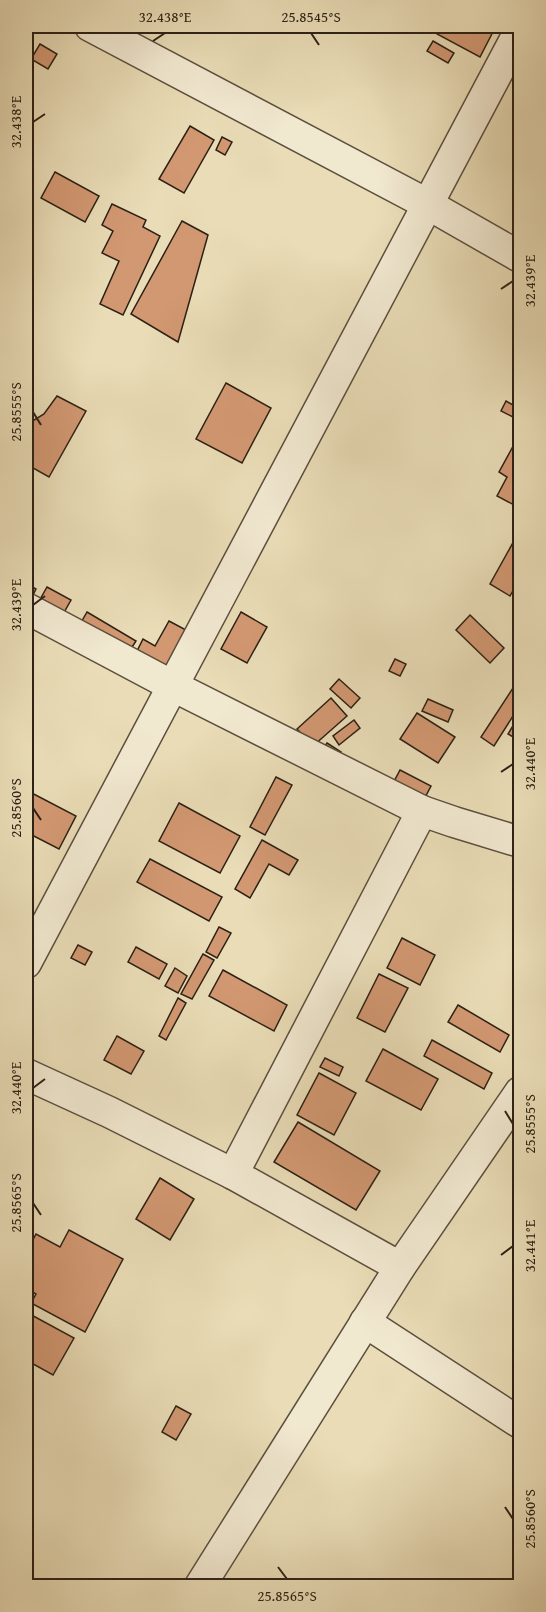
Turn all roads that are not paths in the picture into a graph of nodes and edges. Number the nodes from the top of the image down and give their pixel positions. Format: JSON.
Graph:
{"nodes":[{"id":1,"x":90,"y":26,"type":"edge"},
{"id":2,"x":520,"y":30,"type":"edge"},
{"id":3,"x":429,"y":205,"type":"junction"},
{"id":4,"x":520,"y":257,"type":"edge"},
{"id":5,"x":26,"y":608,"type":"edge"},
{"id":6,"x":171,"y":685,"type":"junction"},
{"id":7,"x":422,"y":811,"type":"junction"},
{"id":8,"x":520,"y":842,"type":"edge"},
{"id":9,"x":26,"y":963,"type":"edge"},
{"id":10,"x":26,"y":1074,"type":"edge"},
{"id":11,"x":520,"y":1092,"type":"edge"},
{"id":12,"x":233,"y":1174,"type":"junction"},
{"id":13,"x":400,"y":1267,"type":"junction"},
{"id":14,"x":365,"y":1322,"type":"junction"},
{"id":15,"x":520,"y":1423,"type":"edge"},
{"id":16,"x":200,"y":1587,"type":"edge"}],
"edges":[{"from":1,"to":3,"type":"street"},
{"from":2,"to":3,"type":"street"},
{"from":3,"to":4,"type":"street"},
{"from":3,"to":6,"type":"street"},
{"from":5,"to":6,"type":"street"},
{"from":6,"to":7,"type":"street"},
{"from":6,"to":9,"type":"street"},
{"from":7,"to":8,"type":"street"},
{"from":7,"to":12,"type":"street"},
{"from":10,"to":12,"type":"street"},
{"from":11,"to":13,"type":"street"},
{"from":12,"to":13,"type":"street"},
{"from":13,"to":14,"type":"street"},
{"from":14,"to":15,"type":"street"},
{"from":14,"to":16,"type":"street"}]}
